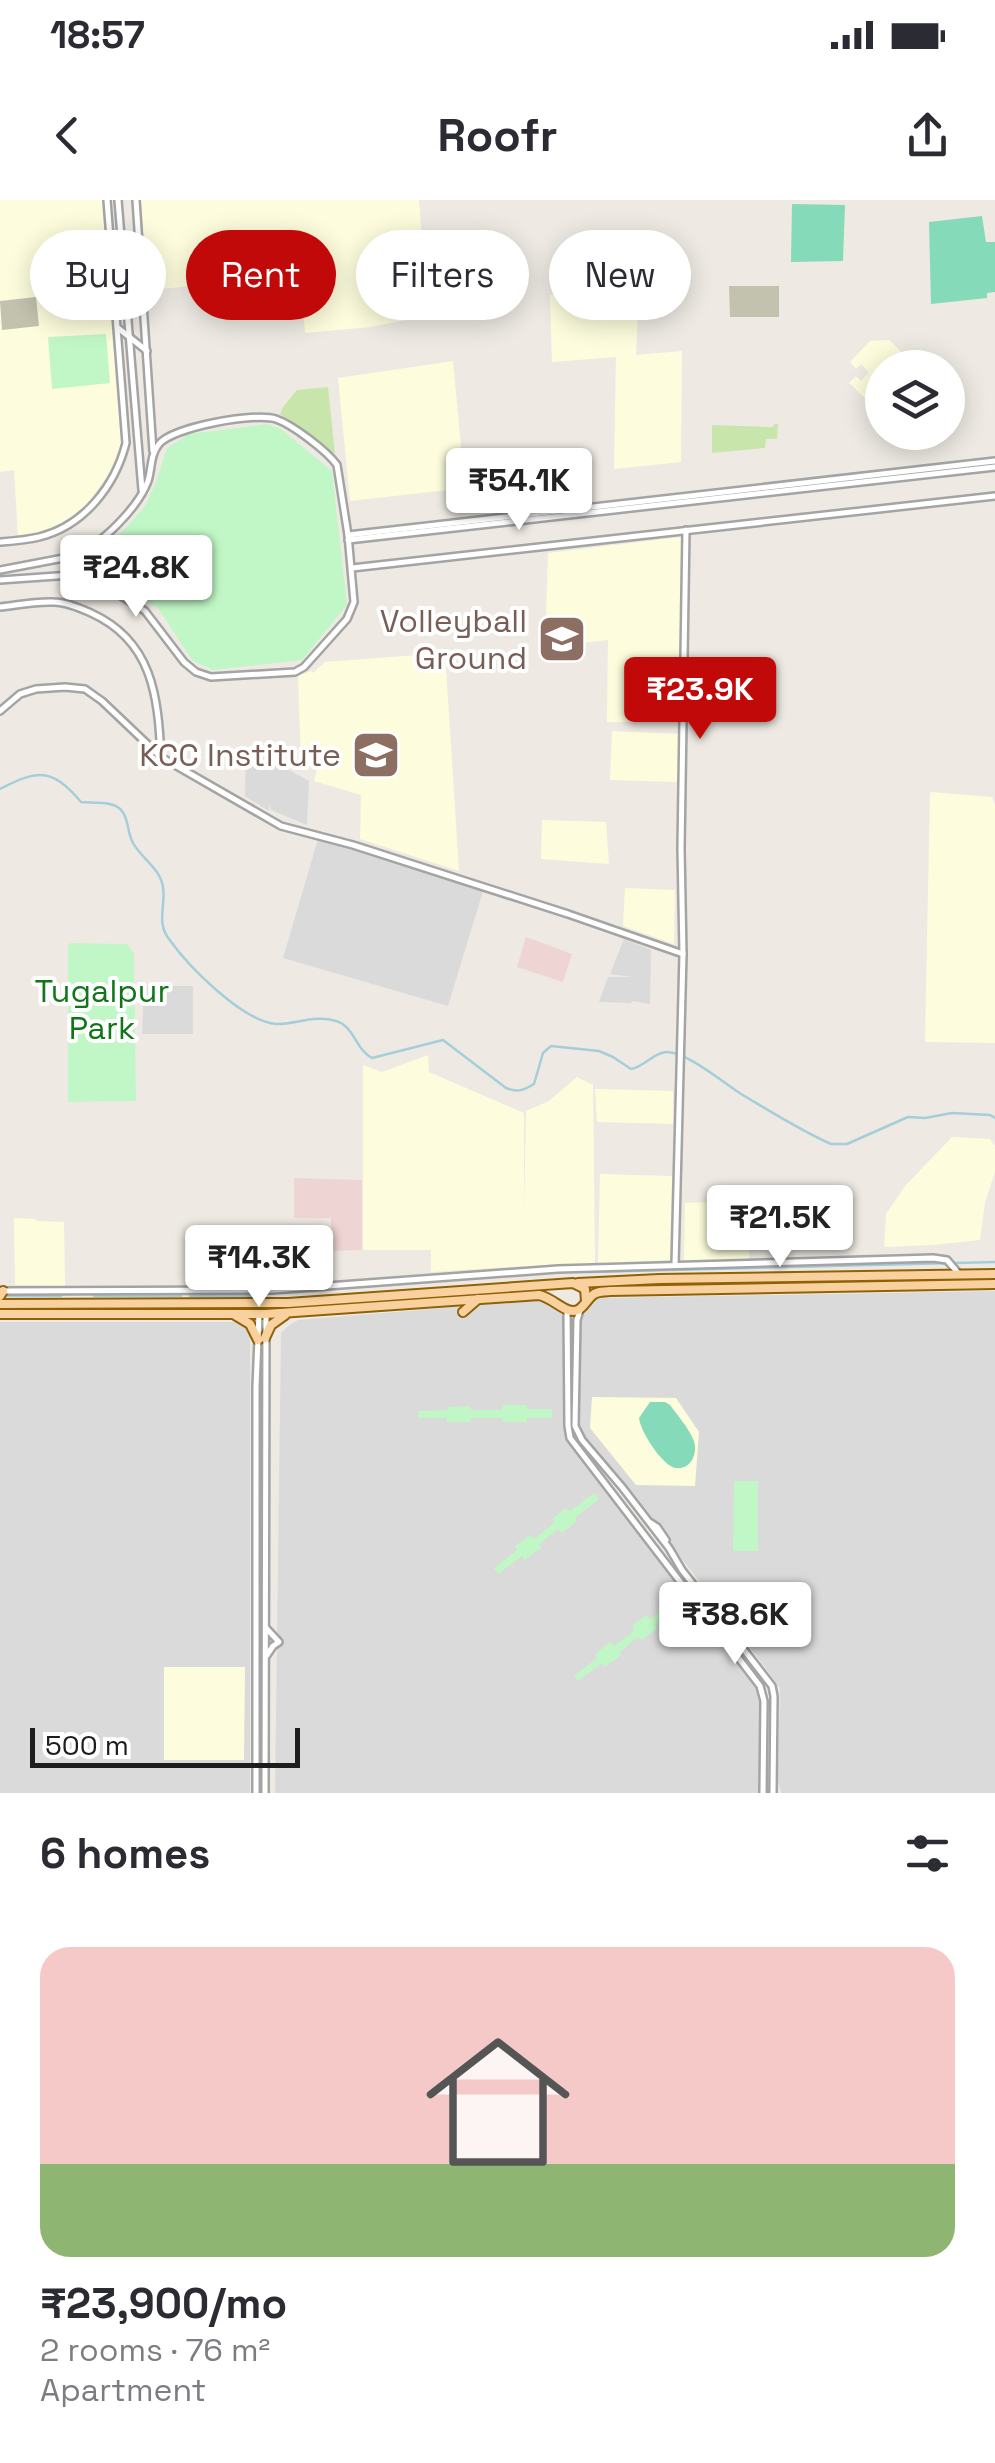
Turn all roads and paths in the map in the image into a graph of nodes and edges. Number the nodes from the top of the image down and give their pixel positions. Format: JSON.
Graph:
{"nodes":[{"id":1,"x":107,"y":200,"type":"edge"},
{"id":2,"x":118,"y":200,"type":"edge"},
{"id":3,"x":136,"y":200,"type":"edge"},
{"id":4,"x":118,"y":328,"type":"junction"},
{"id":5,"x":128,"y":335,"type":"junction"},
{"id":6,"x":147,"y":351,"type":"junction"},
{"id":7,"x":154,"y":454,"type":"junction"},
{"id":8,"x":995,"y":464,"type":"edge"},
{"id":9,"x":142,"y":493,"type":"junction"},
{"id":10,"x":995,"y":496,"type":"edge"},
{"id":11,"x":686,"y":530,"type":"junction"},
{"id":12,"x":348,"y":538,"type":"junction"},
{"id":13,"x":0,"y":542,"type":"edge"},
{"id":14,"x":74,"y":556,"type":"junction"},
{"id":15,"x":61,"y":560,"type":"junction"},
{"id":16,"x":30,"y":566,"type":"junction"},
{"id":17,"x":351,"y":568,"type":"junction"},
{"id":18,"x":2,"y":569,"type":"edge"},
{"id":19,"x":60,"y":576,"type":"junction"},
{"id":20,"x":24,"y":577,"type":"junction"},
{"id":21,"x":80,"y":578,"type":"junction"},
{"id":22,"x":1,"y":580,"type":"edge"},
{"id":23,"x":0,"y":607,"type":"edge"},
{"id":24,"x":0,"y":711,"type":"edge"},
{"id":25,"x":161,"y":757,"type":"junction"},
{"id":26,"x":683,"y":954,"type":"junction"},
{"id":27,"x":675,"y":1266,"type":"junction"},
{"id":28,"x":959,"y":1274,"type":"junction"},
{"id":29,"x":995,"y":1274,"type":"edge"},
{"id":30,"x":573,"y":1284,"type":"junction"},
{"id":31,"x":995,"y":1284,"type":"edge"},
{"id":32,"x":185,"y":1291,"type":"junction"},
{"id":33,"x":1,"y":1293,"type":"edge"},
{"id":34,"x":383,"y":1296,"type":"junction"},
{"id":35,"x":478,"y":1299,"type":"junction"},
{"id":36,"x":154,"y":1303,"type":"junction"},
{"id":37,"x":0,"y":1304,"type":"edge"},
{"id":38,"x":193,"y":1304,"type":"junction"},
{"id":39,"x":584,"y":1305,"type":"junction"},
{"id":40,"x":564,"y":1307,"type":"junction"},
{"id":41,"x":378,"y":1308,"type":"junction"},
{"id":42,"x":358,"y":1309,"type":"junction"},
{"id":43,"x":289,"y":1312,"type":"junction"},
{"id":44,"x":463,"y":1312,"type":"dead end"},
{"id":45,"x":0,"y":1314,"type":"edge"},
{"id":46,"x":146,"y":1314,"type":"junction"},
{"id":47,"x":230,"y":1314,"type":"junction"},
{"id":48,"x":262,"y":1314,"type":"junction"},
{"id":49,"x":372,"y":1319,"type":"dead end"},
{"id":50,"x":262,"y":1339,"type":"junction"},
{"id":51,"x":265,"y":1625,"type":"junction"},
{"id":52,"x":265,"y":1660,"type":"junction"},
{"id":53,"x":256,"y":1793,"type":"edge"},
{"id":54,"x":265,"y":1793,"type":"edge"},
{"id":55,"x":763,"y":1793,"type":"edge"},
{"id":56,"x":773,"y":1793,"type":"edge"}],
"edges":[{"from":1,"to":4,"type":"street"},
{"from":2,"to":5,"type":"street"},
{"from":3,"to":6,"type":"street"},
{"from":4,"to":5,"type":"street"},
{"from":4,"to":13,"type":"street"},
{"from":5,"to":6,"type":"street"},
{"from":5,"to":9,"type":"street"},
{"from":6,"to":7,"type":"street"},
{"from":7,"to":9,"type":"street"},
{"from":7,"to":12,"type":"street"},
{"from":8,"to":12,"type":"street"},
{"from":9,"to":14,"type":"street"},
{"from":10,"to":11,"type":"street"},
{"from":11,"to":17,"type":"street"},
{"from":11,"to":26,"type":"street"},
{"from":12,"to":17,"type":"street"},
{"from":14,"to":15,"type":"street"},
{"from":14,"to":21,"type":"street"},
{"from":15,"to":16,"type":"street"},
{"from":15,"to":19,"type":"street"},
{"from":16,"to":18,"type":"street"},
{"from":16,"to":20,"type":"street"},
{"from":17,"to":21,"type":"street"},
{"from":18,"to":22,"type":"street"},
{"from":19,"to":20,"type":"street"},
{"from":19,"to":21,"type":"street"},
{"from":20,"to":22,"type":"street"},
{"from":23,"to":25,"type":"street"},
{"from":24,"to":25,"type":"street"},
{"from":25,"to":26,"type":"street"},
{"from":26,"to":27,"type":"street"},
{"from":27,"to":28,"type":"street"},
{"from":27,"to":32,"type":"street"},
{"from":28,"to":29,"type":"main road"},
{"from":28,"to":30,"type":"main road"},
{"from":30,"to":34,"type":"main road"},
{"from":30,"to":39,"type":"main road"},
{"from":30,"to":40,"type":"main road"},
{"from":31,"to":39,"type":"main road"},
{"from":32,"to":33,"type":"street"},
{"from":32,"to":38,"type":"street"},
{"from":34,"to":38,"type":"main road"},
{"from":34,"to":41,"type":"main road"},
{"from":35,"to":40,"type":"main road"},
{"from":35,"to":41,"type":"main road"},
{"from":35,"to":44,"type":"main road"},
{"from":36,"to":37,"type":"main road"},
{"from":36,"to":38,"type":"main road"},
{"from":36,"to":46,"type":"main road"},
{"from":39,"to":40,"type":"main road"},
{"from":39,"to":56,"type":"street"},
{"from":40,"to":55,"type":"street"},
{"from":41,"to":42,"type":"main road"},
{"from":42,"to":43,"type":"main road"},
{"from":42,"to":49,"type":"main road"},
{"from":43,"to":48,"type":"main road"},
{"from":43,"to":50,"type":"main road"},
{"from":45,"to":46,"type":"main road"},
{"from":46,"to":47,"type":"main road"},
{"from":47,"to":48,"type":"main road"},
{"from":47,"to":50,"type":"main road"},
{"from":48,"to":50,"type":"street"},
{"from":50,"to":51,"type":"street"},
{"from":50,"to":53,"type":"street"},
{"from":51,"to":52,"type":"street"},
{"from":51,"to":52,"type":"street"},
{"from":52,"to":54,"type":"street"}]}
